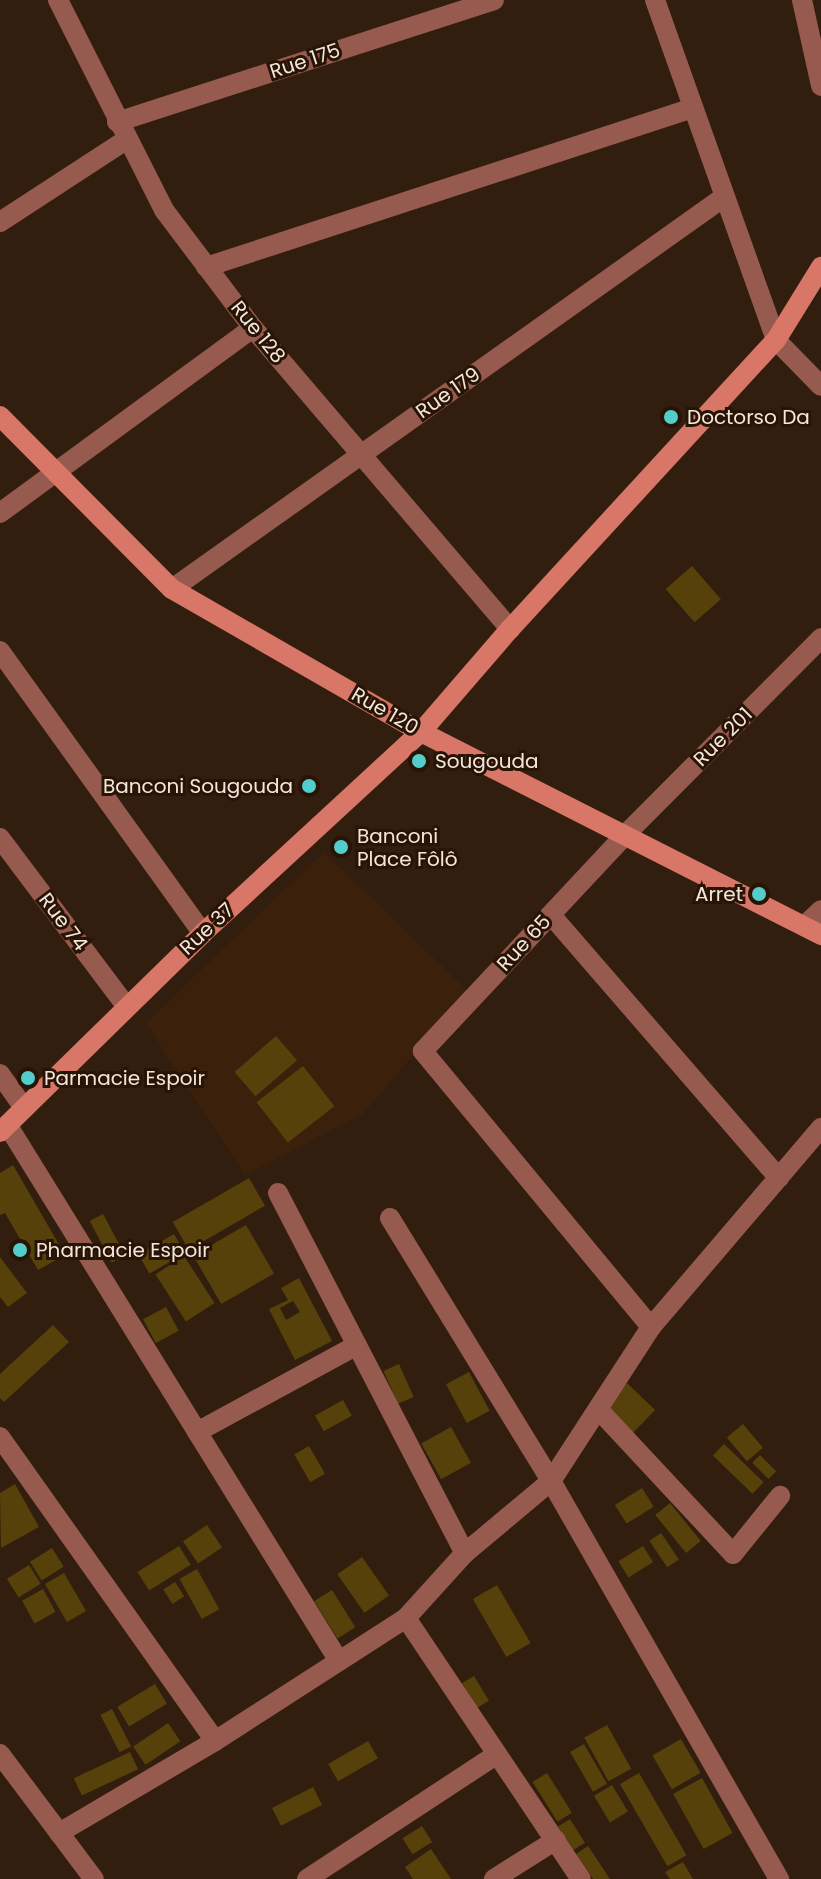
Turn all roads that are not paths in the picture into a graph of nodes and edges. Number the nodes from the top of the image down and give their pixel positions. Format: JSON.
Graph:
{"nodes":[{"id":1,"x":58,"y":0,"type":"edge"},
{"id":2,"x":494,"y":0,"type":"edge"},
{"id":3,"x":655,"y":0,"type":"edge"},
{"id":4,"x":802,"y":0,"type":"edge"},
{"id":5,"x":821,"y":86,"type":"edge"},
{"id":6,"x":693,"y":108,"type":"junction"},
{"id":7,"x":122,"y":131,"type":"junction"},
{"id":8,"x":724,"y":197,"type":"junction"},
{"id":9,"x":0,"y":222,"type":"edge"},
{"id":10,"x":206,"y":267,"type":"junction"},
{"id":11,"x":821,"y":267,"type":"edge"},
{"id":12,"x":253,"y":328,"type":"junction"},
{"id":13,"x":776,"y":340,"type":"junction"},
{"id":14,"x":821,"y":386,"type":"edge"},
{"id":15,"x":0,"y":416,"type":"edge"},
{"id":16,"x":362,"y":454,"type":"junction"},
{"id":17,"x":55,"y":475,"type":"junction"},
{"id":18,"x":0,"y":513,"type":"edge"},
{"id":19,"x":172,"y":589,"type":"junction"},
{"id":20,"x":510,"y":629,"type":"junction"},
{"id":21,"x":821,"y":638,"type":"edge"},
{"id":22,"x":0,"y":651,"type":"edge"},
{"id":23,"x":421,"y":732,"type":"junction"},
{"id":24,"x":625,"y":835,"type":"junction"},
{"id":25,"x":0,"y":838,"type":"edge"},
{"id":26,"x":821,"y":910,"type":"edge"},
{"id":27,"x":551,"y":915,"type":"junction"},
{"id":28,"x":812,"y":930,"type":"edge"},
{"id":29,"x":203,"y":933,"type":"junction"},
{"id":30,"x":127,"y":1007,"type":"junction"},
{"id":31,"x":0,"y":1074,"type":"edge"},
{"id":32,"x":24,"y":1108,"type":"junction"},
{"id":33,"x":821,"y":1128,"type":"edge"},
{"id":34,"x":4,"y":1129,"type":"edge"},
{"id":35,"x":779,"y":1178,"type":"junction"},
{"id":36,"x":278,"y":1193,"type":"dead end"},
{"id":37,"x":390,"y":1218,"type":"dead end"},
{"id":38,"x":651,"y":1327,"type":"junction"},
{"id":39,"x":357,"y":1345,"type":"junction"},
{"id":40,"x":598,"y":1409,"type":"junction"},
{"id":41,"x":197,"y":1432,"type":"junction"},
{"id":42,"x":0,"y":1437,"type":"edge"},
{"id":43,"x":551,"y":1481,"type":"junction"},
{"id":44,"x":780,"y":1496,"type":"dead end"},
{"id":45,"x":465,"y":1553,"type":"junction"},
{"id":46,"x":406,"y":1618,"type":"junction"},
{"id":47,"x":339,"y":1661,"type":"junction"},
{"id":48,"x":215,"y":1741,"type":"junction"},
{"id":49,"x":0,"y":1754,"type":"edge"},
{"id":50,"x":497,"y":1754,"type":"junction"},
{"id":51,"x":59,"y":1833,"type":"junction"},
{"id":52,"x":556,"y":1840,"type":"junction"},
{"id":53,"x":94,"y":1879,"type":"edge"},
{"id":54,"x":307,"y":1879,"type":"edge"},
{"id":55,"x":494,"y":1879,"type":"edge"},
{"id":56,"x":581,"y":1879,"type":"edge"},
{"id":57,"x":779,"y":1879,"type":"edge"}],
"edges":[{"from":1,"to":7,"type":"street","name":"Rue 128"},
{"from":2,"to":7,"type":"street","name":"Rue 175"},
{"from":3,"to":6,"type":"street"},
{"from":4,"to":5,"type":"street"},
{"from":6,"to":8,"type":"street"},
{"from":6,"to":10,"type":"street"},
{"from":7,"to":9,"type":"street","name":"Rue 175"},
{"from":7,"to":10,"type":"street","name":"Rue 128"},
{"from":8,"to":13,"type":"street"},
{"from":8,"to":16,"type":"street","name":"Rue 179"},
{"from":10,"to":12,"type":"street","name":"Rue 128"},
{"from":11,"to":13,"type":"main road","name":"Rue 37"},
{"from":12,"to":16,"type":"street","name":"Rue 128"},
{"from":12,"to":17,"type":"street"},
{"from":13,"to":14,"type":"street"},
{"from":13,"to":20,"type":"main road","name":"Rue 37"},
{"from":15,"to":17,"type":"main road","name":"Rue 120"},
{"from":16,"to":19,"type":"street","name":"Rue 179"},
{"from":16,"to":20,"type":"street","name":"Rue 128"},
{"from":17,"to":18,"type":"street"},
{"from":17,"to":19,"type":"main road","name":"Rue 120"},
{"from":19,"to":23,"type":"main road","name":"Rue 120"},
{"from":20,"to":23,"type":"main road","name":"Rue 37"},
{"from":21,"to":24,"type":"street","name":"Rue 201"},
{"from":22,"to":29,"type":"street"},
{"from":23,"to":24,"type":"main road","name":"Rue 120"},
{"from":23,"to":29,"type":"main road","name":"Rue 37"},
{"from":24,"to":27,"type":"street","name":"Rue 65"},
{"from":24,"to":28,"type":"main road","name":"Rue 120"},
{"from":25,"to":30,"type":"street","name":"Rue 74"},
{"from":26,"to":28,"type":"street"},
{"from":27,"to":35,"type":"street"},
{"from":27,"to":38,"type":"street","name":"Rue 65"},
{"from":29,"to":30,"type":"main road","name":"Rue 37"},
{"from":30,"to":32,"type":"main road","name":"Rue 37"},
{"from":31,"to":32,"type":"street"},
{"from":32,"to":34,"type":"main road","name":"Rue 37"},
{"from":33,"to":35,"type":"street"},
{"from":34,"to":41,"type":"street"},
{"from":35,"to":38,"type":"street"},
{"from":36,"to":39,"type":"street"},
{"from":37,"to":43,"type":"street"},
{"from":38,"to":40,"type":"street"},
{"from":39,"to":41,"type":"street"},
{"from":39,"to":45,"type":"street"},
{"from":40,"to":43,"type":"street"},
{"from":40,"to":44,"type":"street"},
{"from":41,"to":47,"type":"street"},
{"from":42,"to":48,"type":"street"},
{"from":43,"to":45,"type":"street"},
{"from":43,"to":57,"type":"street"},
{"from":45,"to":46,"type":"street"},
{"from":46,"to":47,"type":"street"},
{"from":46,"to":50,"type":"street"},
{"from":47,"to":48,"type":"street"},
{"from":48,"to":51,"type":"street"},
{"from":49,"to":51,"type":"street"},
{"from":50,"to":52,"type":"street"},
{"from":50,"to":54,"type":"street"},
{"from":51,"to":53,"type":"street"},
{"from":52,"to":55,"type":"street"},
{"from":52,"to":56,"type":"street"}]}
